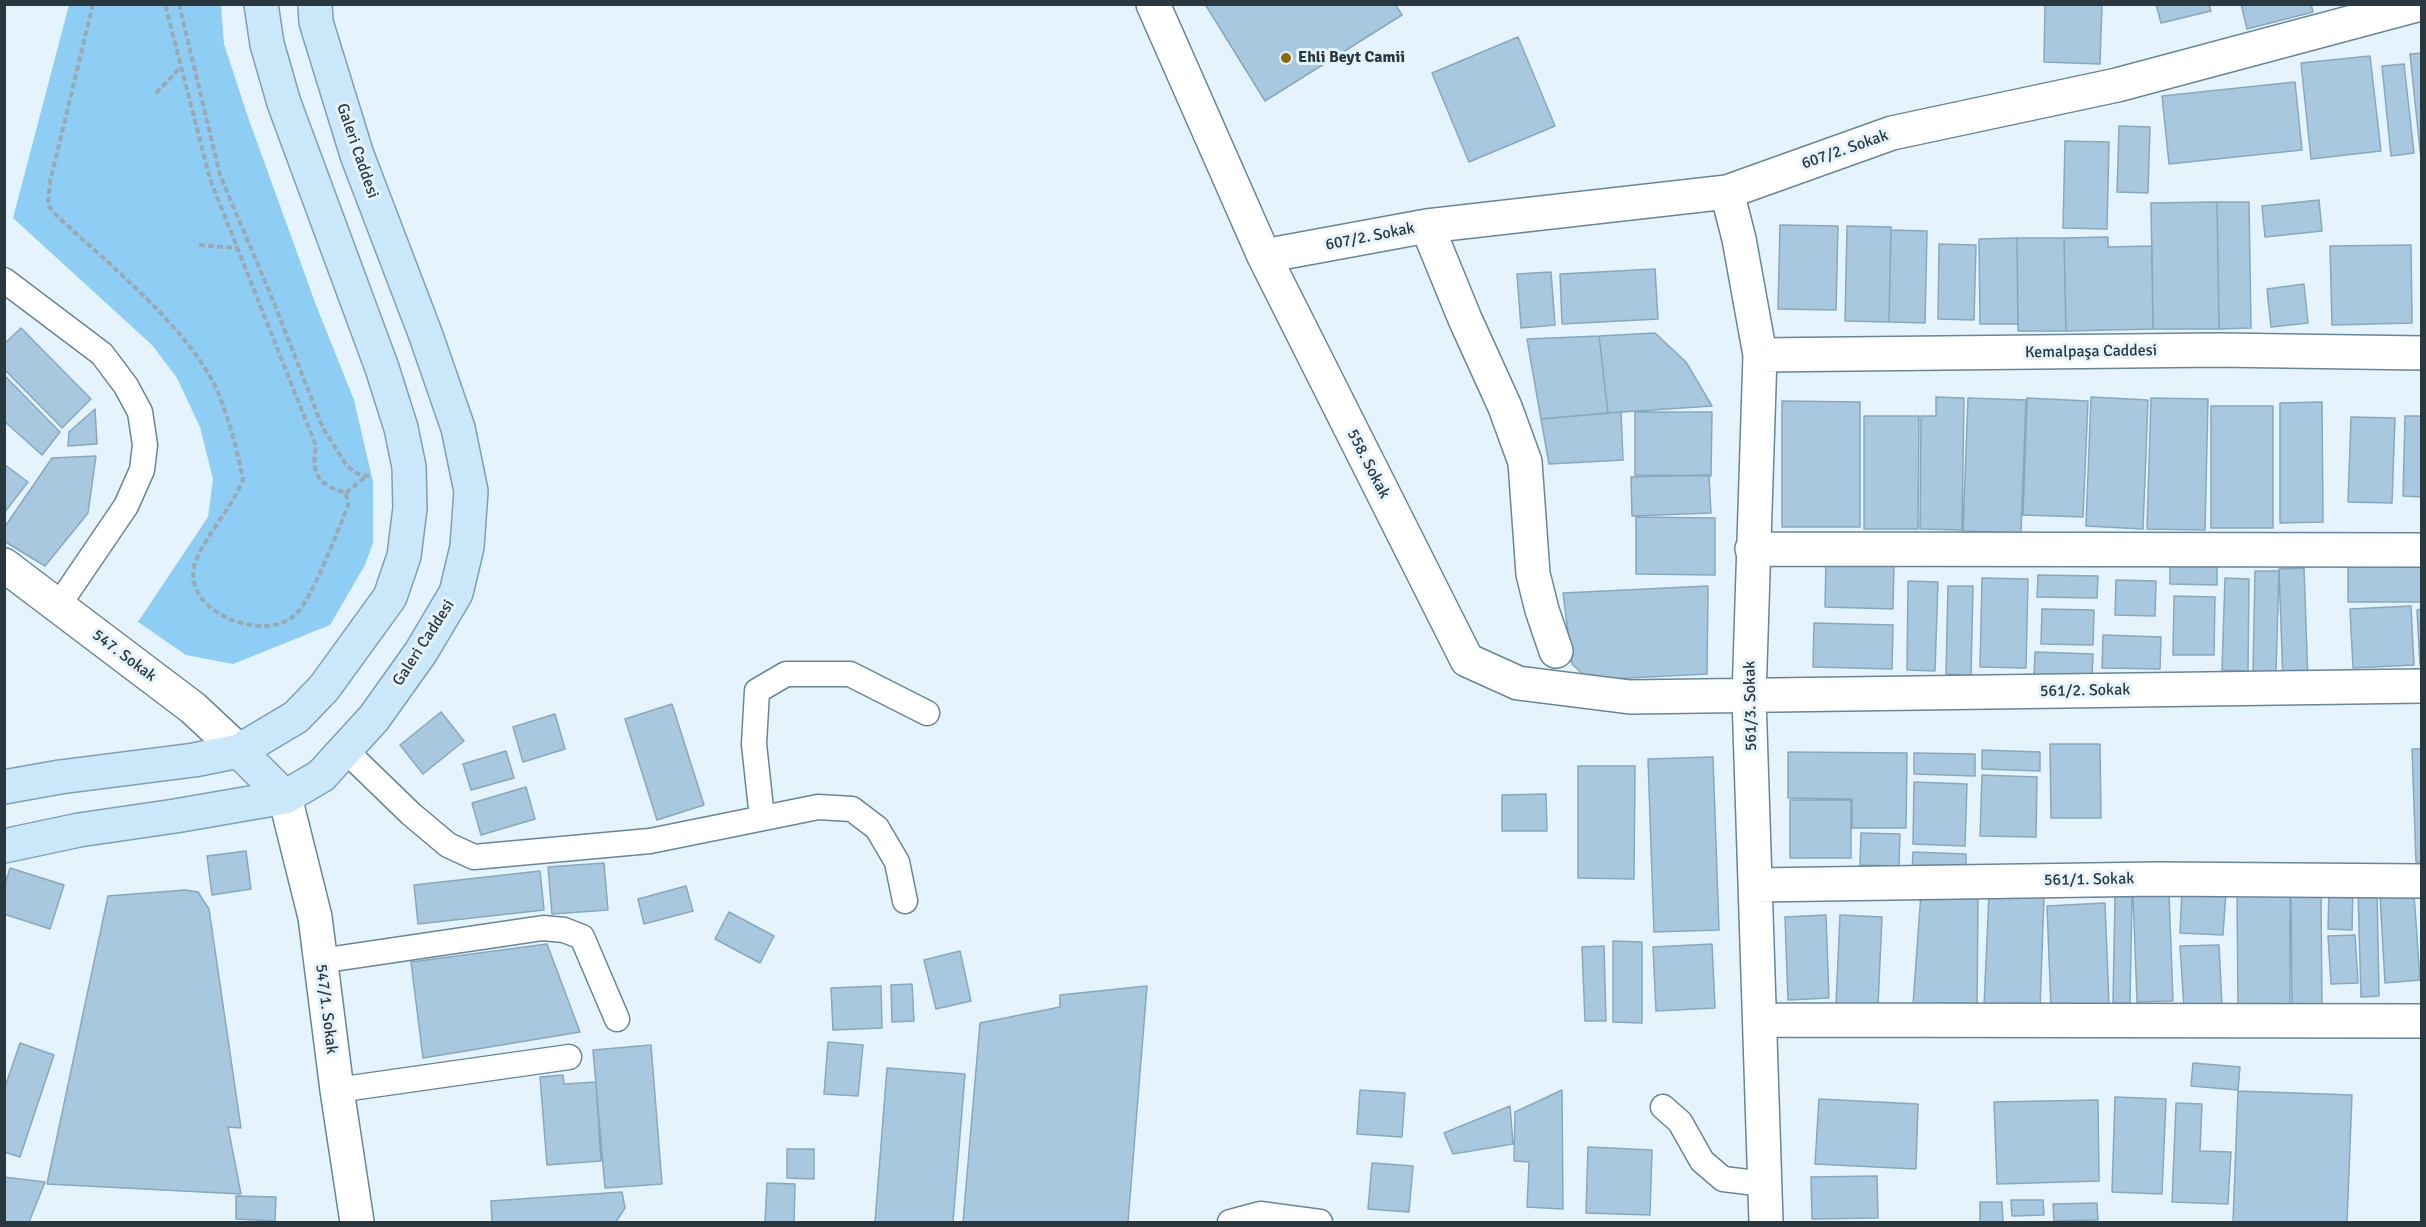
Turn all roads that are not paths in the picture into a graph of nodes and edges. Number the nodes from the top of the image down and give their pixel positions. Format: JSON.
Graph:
{"nodes":[{"id":1,"x":261,"y":4,"type":"edge"},
{"id":2,"x":315,"y":4,"type":"edge"},
{"id":3,"x":1153,"y":4,"type":"edge"},
{"id":4,"x":2420,"y":4,"type":"edge"},
{"id":5,"x":1727,"y":192,"type":"junction"},
{"id":6,"x":1427,"y":226,"type":"junction"},
{"id":7,"x":1264,"y":256,"type":"junction"},
{"id":8,"x":4,"y":280,"type":"edge"},
{"id":9,"x":2421,"y":353,"type":"edge"},
{"id":10,"x":1760,"y":355,"type":"junction"},
{"id":11,"x":1752,"y":549,"type":"junction"},
{"id":12,"x":2421,"y":550,"type":"edge"},
{"id":13,"x":4,"y":565,"type":"edge"},
{"id":14,"x":58,"y":606,"type":"junction"},
{"id":15,"x":1556,"y":651,"type":"dead end"},
{"id":16,"x":2421,"y":686,"type":"edge"},
{"id":17,"x":1749,"y":697,"type":"junction"},
{"id":18,"x":927,"y":713,"type":"dead end"},
{"id":19,"x":345,"y":750,"type":"junction"},
{"id":20,"x":239,"y":751,"type":"junction"},
{"id":21,"x":4,"y":787,"type":"edge"},
{"id":22,"x":285,"y":797,"type":"junction"},
{"id":23,"x":762,"y":818,"type":"junction"},
{"id":24,"x":4,"y":846,"type":"edge"},
{"id":25,"x":2421,"y":881,"type":"edge"},
{"id":26,"x":1756,"y":885,"type":"junction"},
{"id":27,"x":905,"y":901,"type":"dead end"},
{"id":28,"x":320,"y":960,"type":"junction"},
{"id":29,"x":617,"y":1018,"type":"dead end"},
{"id":30,"x":1760,"y":1020,"type":"junction"},
{"id":31,"x":2421,"y":1021,"type":"edge"},
{"id":32,"x":569,"y":1057,"type":"dead end"},
{"id":33,"x":337,"y":1090,"type":"junction"},
{"id":34,"x":1663,"y":1107,"type":"dead end"},
{"id":35,"x":1765,"y":1184,"type":"junction"},
{"id":36,"x":357,"y":1222,"type":"edge"},
{"id":37,"x":1230,"y":1222,"type":"edge"},
{"id":38,"x":1320,"y":1222,"type":"edge"},
{"id":39,"x":1766,"y":1222,"type":"edge"}],
"edges":[{"from":1,"to":20,"type":"main road"},
{"from":2,"to":19,"type":"main road","name":"Galeri Caddesi"},
{"from":3,"to":7,"type":"street","name":"558. Sokak"},
{"from":4,"to":5,"type":"street","name":"607/2. Sokak"},
{"from":5,"to":6,"type":"street","name":"607/2. Sokak"},
{"from":5,"to":10,"type":"street","name":"561/3. Sokak"},
{"from":6,"to":7,"type":"street","name":"607/2. Sokak"},
{"from":6,"to":15,"type":"street"},
{"from":7,"to":17,"type":"street","name":"558. Sokak"},
{"from":8,"to":14,"type":"lane"},
{"from":9,"to":10,"type":"street","name":"Kemalpaşa Caddesi"},
{"from":10,"to":11,"type":"street","name":"561/3. Sokak"},
{"from":11,"to":12,"type":"street"},
{"from":11,"to":17,"type":"street","name":"561/3. Sokak"},
{"from":13,"to":14,"type":"street","name":"547. Sokak"},
{"from":14,"to":20,"type":"street","name":"547. Sokak"},
{"from":16,"to":17,"type":"street","name":"561/2. Sokak"},
{"from":17,"to":26,"type":"street","name":"561/3. Sokak"},
{"from":18,"to":23,"type":"lane"},
{"from":19,"to":22,"type":"main road","name":"Galeri Caddesi"},
{"from":19,"to":23,"type":"lane"},
{"from":20,"to":21,"type":"main road"},
{"from":20,"to":22,"type":"main road"},
{"from":22,"to":24,"type":"main road","name":"Galeri Caddesi"},
{"from":22,"to":28,"type":"street","name":"547/1. Sokak"},
{"from":23,"to":27,"type":"lane"},
{"from":25,"to":26,"type":"street","name":"561/1. Sokak"},
{"from":26,"to":30,"type":"street","name":"561/3. Sokak"},
{"from":28,"to":29,"type":"lane"},
{"from":28,"to":33,"type":"street","name":"547/1. Sokak"},
{"from":30,"to":31,"type":"street"},
{"from":30,"to":35,"type":"street","name":"561/3. Sokak"},
{"from":32,"to":33,"type":"lane"},
{"from":33,"to":36,"type":"street","name":"547/1. Sokak"},
{"from":34,"to":35,"type":"lane"},
{"from":35,"to":39,"type":"street","name":"561/3. Sokak"},
{"from":37,"to":38,"type":"lane"}]}
